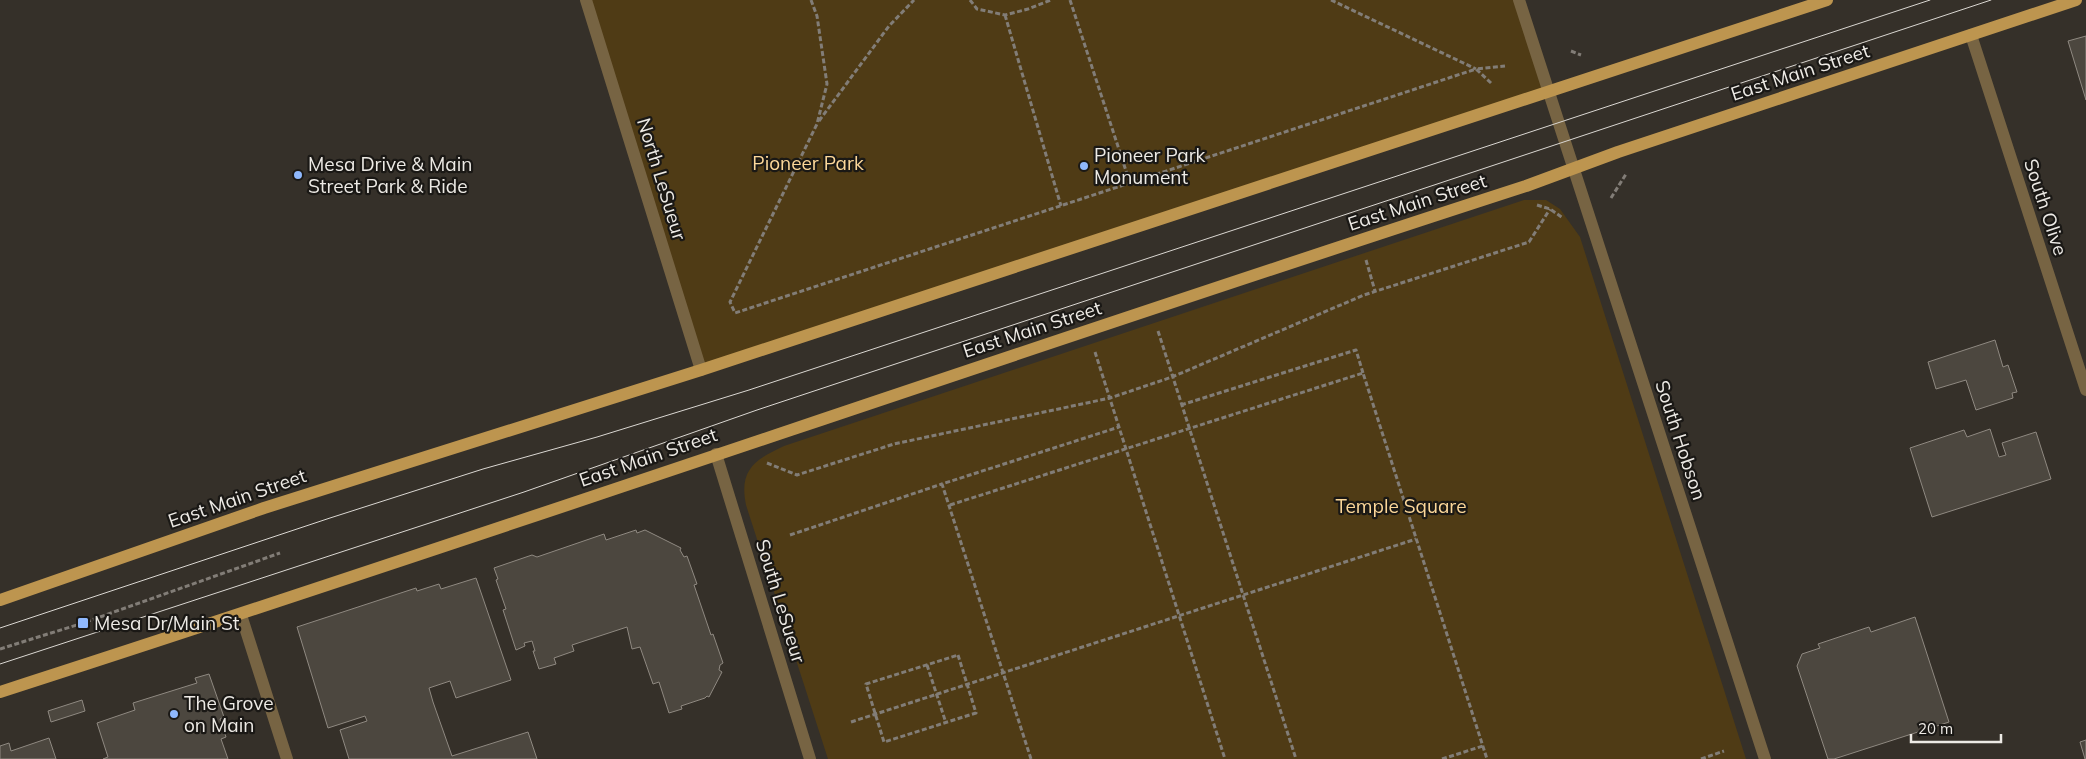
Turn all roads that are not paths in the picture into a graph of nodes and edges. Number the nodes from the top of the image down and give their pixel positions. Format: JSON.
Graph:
{"nodes":[{"id":1,"x":586,"y":0,"type":"edge"},
{"id":2,"x":1519,"y":0,"type":"edge"},
{"id":3,"x":1827,"y":0,"type":"edge"},
{"id":4,"x":2076,"y":0,"type":"edge"},
{"id":5,"x":1971,"y":35,"type":"junction"},
{"id":6,"x":1549,"y":92,"type":"junction"},
{"id":7,"x":1573,"y":168,"type":"junction"},
{"id":8,"x":701,"y":370,"type":"junction"},
{"id":9,"x":2086,"y":390,"type":"edge"},
{"id":10,"x":716,"y":454,"type":"junction"},
{"id":11,"x":0,"y":600,"type":"edge"},
{"id":12,"x":241,"y":615,"type":"junction"},
{"id":13,"x":0,"y":692,"type":"edge"},
{"id":14,"x":287,"y":759,"type":"edge"},
{"id":15,"x":810,"y":759,"type":"edge"},
{"id":16,"x":1765,"y":759,"type":"edge"}],
"edges":[{"from":1,"to":8,"type":"street","name":"North LeSueur"},
{"from":2,"to":6,"type":"street","name":"South Hobson"},
{"from":3,"to":6,"type":"main road","name":"East Main Street"},
{"from":4,"to":5,"type":"main road","name":"East Main Street"},
{"from":5,"to":7,"type":"main road","name":"East Main Street"},
{"from":5,"to":9,"type":"street","name":"South Olive"},
{"from":6,"to":7,"type":"street","name":"South Hobson"},
{"from":6,"to":8,"type":"main road","name":"East Main Street"},
{"from":7,"to":10,"type":"main road","name":"East Main Street"},
{"from":7,"to":16,"type":"street","name":"South Hobson"},
{"from":8,"to":11,"type":"main road","name":"East Main Street"},
{"from":10,"to":12,"type":"main road","name":"East Main Street"},
{"from":10,"to":15,"type":"street","name":"South LeSueur"},
{"from":12,"to":13,"type":"main road","name":"East Main Street"},
{"from":12,"to":14,"type":"street"}]}
